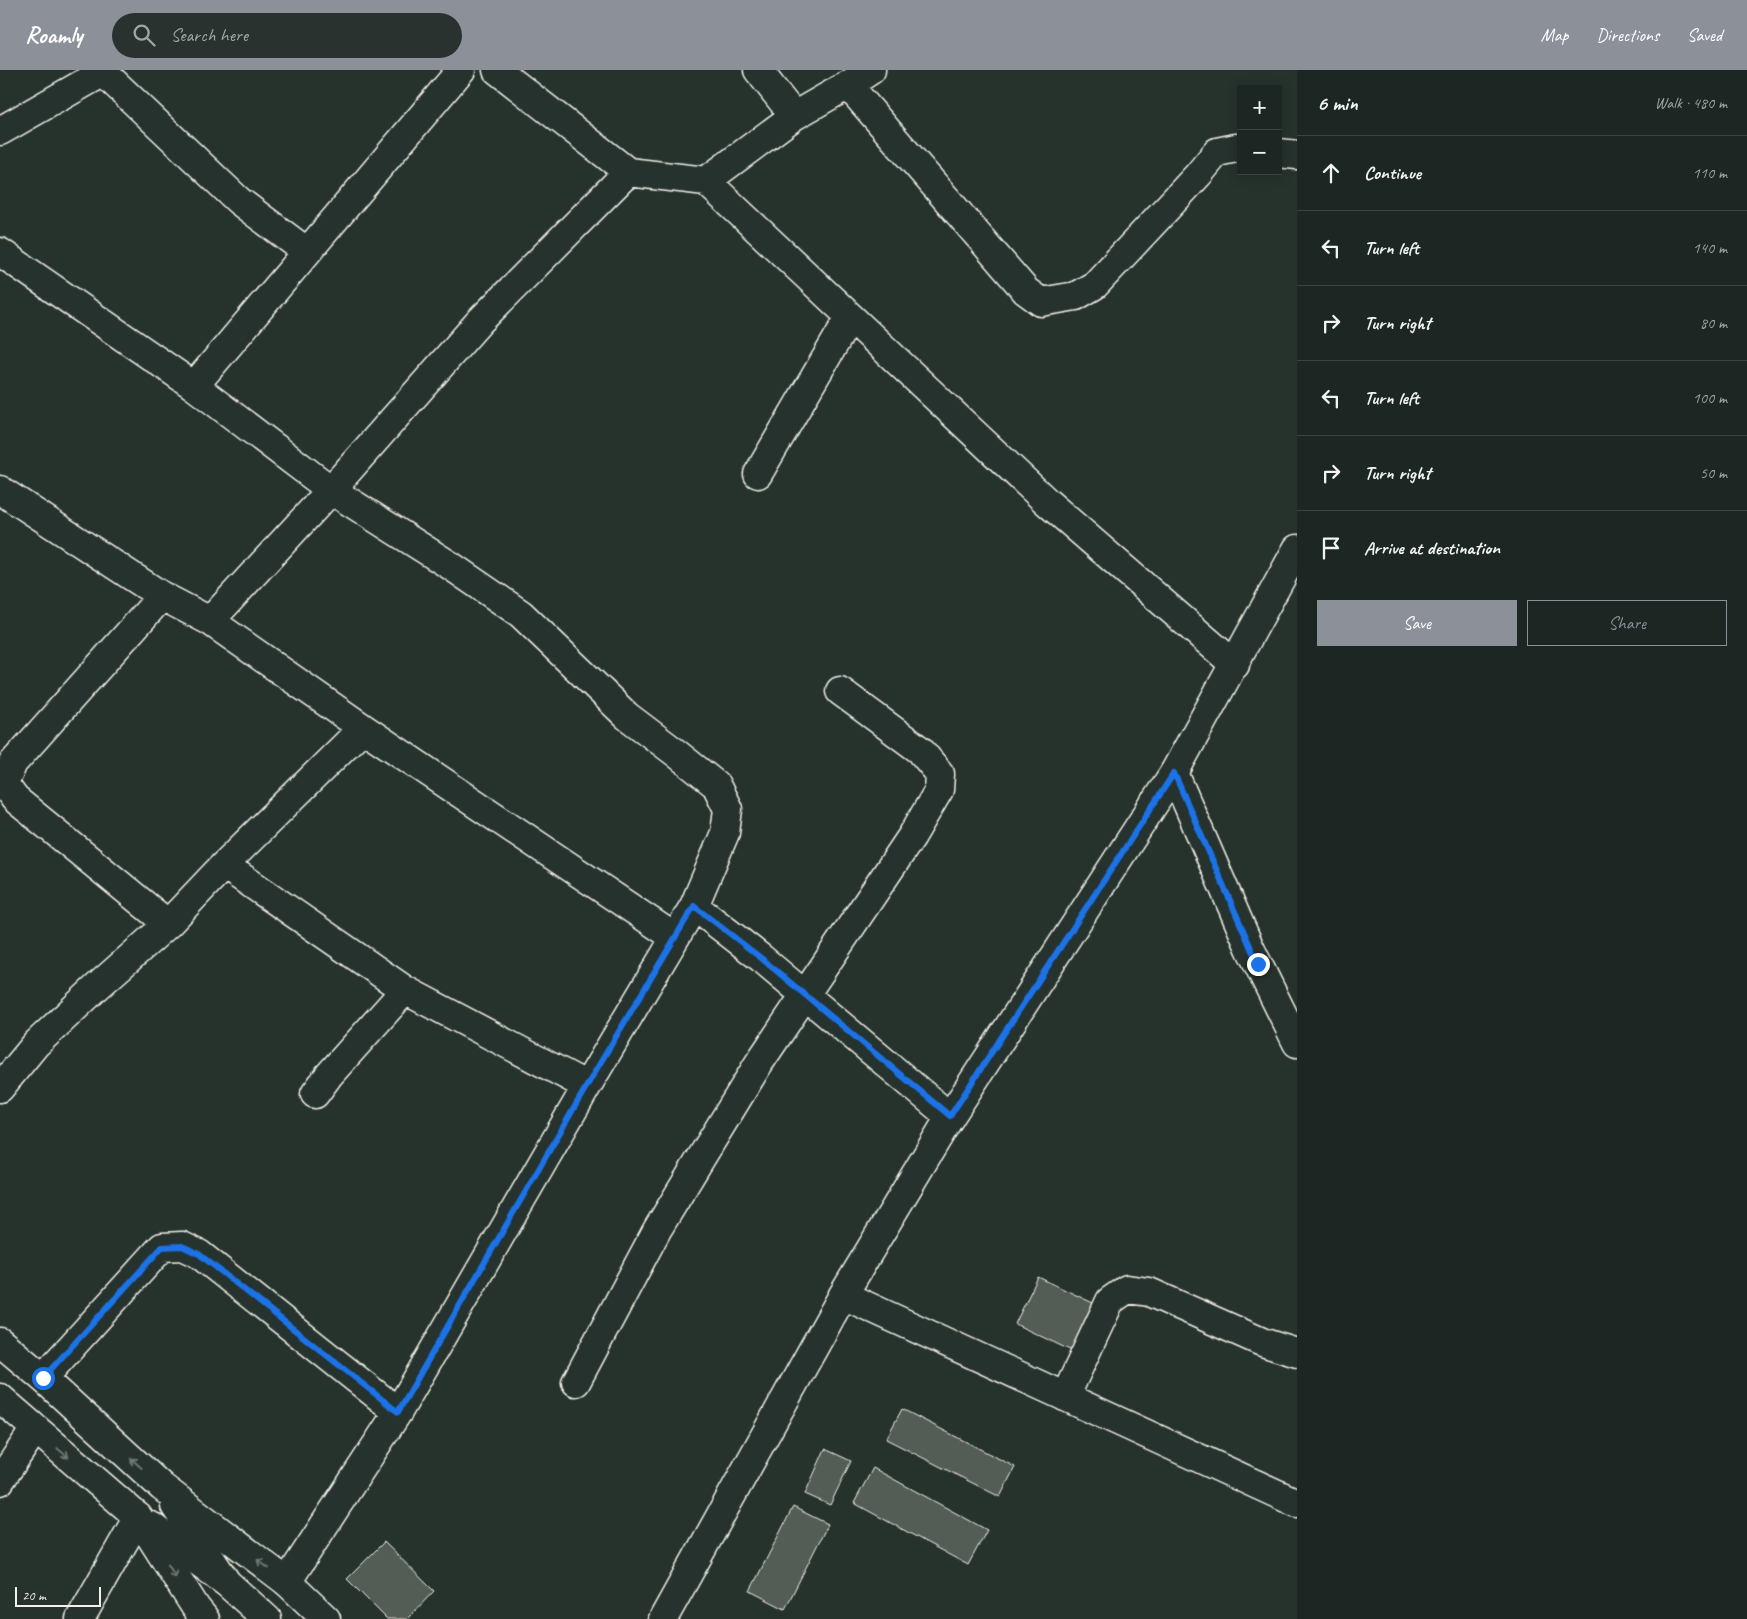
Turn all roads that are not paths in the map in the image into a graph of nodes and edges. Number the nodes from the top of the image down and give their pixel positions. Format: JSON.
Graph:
{"nodes":[{"id":1,"x":461,"y":70,"type":"edge"},
{"id":2,"x":497,"y":70,"type":"edge"},
{"id":3,"x":758,"y":70,"type":"edge"},
{"id":4,"x":871,"y":70,"type":"edge"},
{"id":5,"x":105,"y":71,"type":"edge"},
{"id":6,"x":848,"y":86,"type":"junction"},
{"id":7,"x":794,"y":116,"type":"junction"},
{"id":8,"x":0,"y":131,"type":"edge"},
{"id":9,"x":1237,"y":148,"type":"edge"},
{"id":10,"x":1282,"y":153,"type":"edge"},
{"id":11,"x":1297,"y":155,"type":"edge"},
{"id":12,"x":628,"y":172,"type":"junction"},
{"id":13,"x":706,"y":181,"type":"junction"},
{"id":14,"x":0,"y":252,"type":"edge"},
{"id":15,"x":307,"y":252,"type":"junction"},
{"id":16,"x":850,"y":317,"type":"junction"},
{"id":17,"x":194,"y":386,"type":"junction"},
{"id":18,"x":758,"y":474,"type":"dead end"},
{"id":19,"x":0,"y":490,"type":"edge"},
{"id":20,"x":331,"y":490,"type":"junction"},
{"id":21,"x":1297,"y":549,"type":"edge"},
{"id":22,"x":162,"y":596,"type":"junction"},
{"id":23,"x":210,"y":621,"type":"junction"},
{"id":24,"x":1235,"y":665,"type":"junction"},
{"id":25,"x":840,"y":690,"type":"dead end"},
{"id":26,"x":363,"y":728,"type":"junction"},
{"id":27,"x":1174,"y":773,"type":"junction"},
{"id":28,"x":224,"y":865,"type":"junction"},
{"id":29,"x":694,"y":906,"type":"junction"},
{"id":30,"x":168,"y":924,"type":"junction"},
{"id":31,"x":674,"y":937,"type":"junction"},
{"id":32,"x":405,"y":990,"type":"junction"},
{"id":33,"x":804,"y":995,"type":"junction"},
{"id":34,"x":1297,"y":1043,"type":"edge"},
{"id":35,"x":587,"y":1086,"type":"junction"},
{"id":36,"x":0,"y":1088,"type":"edge"},
{"id":37,"x":315,"y":1094,"type":"dead end"},
{"id":38,"x":950,"y":1116,"type":"junction"},
{"id":39,"x":843,"y":1295,"type":"junction"},
{"id":40,"x":0,"y":1342,"type":"edge"},
{"id":41,"x":1297,"y":1353,"type":"edge"},
{"id":42,"x":43,"y":1378,"type":"junction"},
{"id":43,"x":576,"y":1382,"type":"dead end"},
{"id":44,"x":1065,"y":1397,"type":"junction"},
{"id":45,"x":0,"y":1398,"type":"edge"},
{"id":46,"x":398,"y":1412,"type":"junction"},
{"id":47,"x":35,"y":1429,"type":"junction"},
{"id":48,"x":0,"y":1481,"type":"edge"},
{"id":49,"x":162,"y":1487,"type":"junction"},
{"id":50,"x":1297,"y":1503,"type":"edge"},
{"id":51,"x":138,"y":1516,"type":"junction"},
{"id":52,"x":287,"y":1582,"type":"junction"},
{"id":53,"x":227,"y":1583,"type":"junction"},
{"id":54,"x":80,"y":1619,"type":"edge"},
{"id":55,"x":205,"y":1619,"type":"edge"},
{"id":56,"x":266,"y":1619,"type":"edge"},
{"id":57,"x":326,"y":1619,"type":"edge"},
{"id":58,"x":663,"y":1619,"type":"edge"}],
"edges":[{"from":1,"to":15,"type":"street"},
{"from":2,"to":12,"type":"street"},
{"from":3,"to":7,"type":"street"},
{"from":4,"to":6,"type":"street"},
{"from":5,"to":8,"type":"street"},
{"from":5,"to":15,"type":"street"},
{"from":6,"to":7,"type":"street"},
{"from":6,"to":9,"type":"street"},
{"from":7,"to":13,"type":"street"},
{"from":10,"to":11,"type":"street"},
{"from":12,"to":13,"type":"street"},
{"from":12,"to":20,"type":"street"},
{"from":13,"to":16,"type":"street"},
{"from":14,"to":17,"type":"street"},
{"from":15,"to":17,"type":"street"},
{"from":16,"to":18,"type":"street"},
{"from":16,"to":24,"type":"street"},
{"from":17,"to":20,"type":"street"},
{"from":19,"to":22,"type":"street"},
{"from":20,"to":23,"type":"street"},
{"from":20,"to":29,"type":"street"},
{"from":21,"to":24,"type":"street"},
{"from":22,"to":23,"type":"street"},
{"from":22,"to":30,"type":"street"},
{"from":23,"to":26,"type":"street"},
{"from":24,"to":27,"type":"street"},
{"from":25,"to":33,"type":"street"},
{"from":26,"to":28,"type":"street"},
{"from":26,"to":31,"type":"street"},
{"from":27,"to":34,"type":"street"},
{"from":27,"to":38,"type":"street"},
{"from":28,"to":30,"type":"street"},
{"from":28,"to":32,"type":"street"},
{"from":29,"to":31,"type":"street"},
{"from":29,"to":33,"type":"street"},
{"from":30,"to":36,"type":"street"},
{"from":31,"to":35,"type":"street"},
{"from":32,"to":35,"type":"street"},
{"from":32,"to":37,"type":"street"},
{"from":33,"to":38,"type":"street"},
{"from":33,"to":43,"type":"street"},
{"from":35,"to":46,"type":"street"},
{"from":38,"to":39,"type":"street"},
{"from":39,"to":44,"type":"street"},
{"from":39,"to":58,"type":"street"},
{"from":40,"to":42,"type":"street"},
{"from":41,"to":44,"type":"street"},
{"from":42,"to":46,"type":"street"},
{"from":49,"to":42,"type":"street","one_way":true},
{"from":44,"to":50,"type":"street"},
{"from":45,"to":47,"type":"street"},
{"from":46,"to":52,"type":"street"},
{"from":47,"to":48,"type":"street"},
{"from":47,"to":51,"type":"street","one_way":true},
{"from":52,"to":49,"type":"street","one_way":true},
{"from":49,"to":53,"type":"street"},
{"from":51,"to":53,"type":"street"},
{"from":51,"to":54,"type":"street"},
{"from":51,"to":55,"type":"street","one_way":true},
{"from":52,"to":57,"type":"street"},
{"from":53,"to":56,"type":"street"}]}
